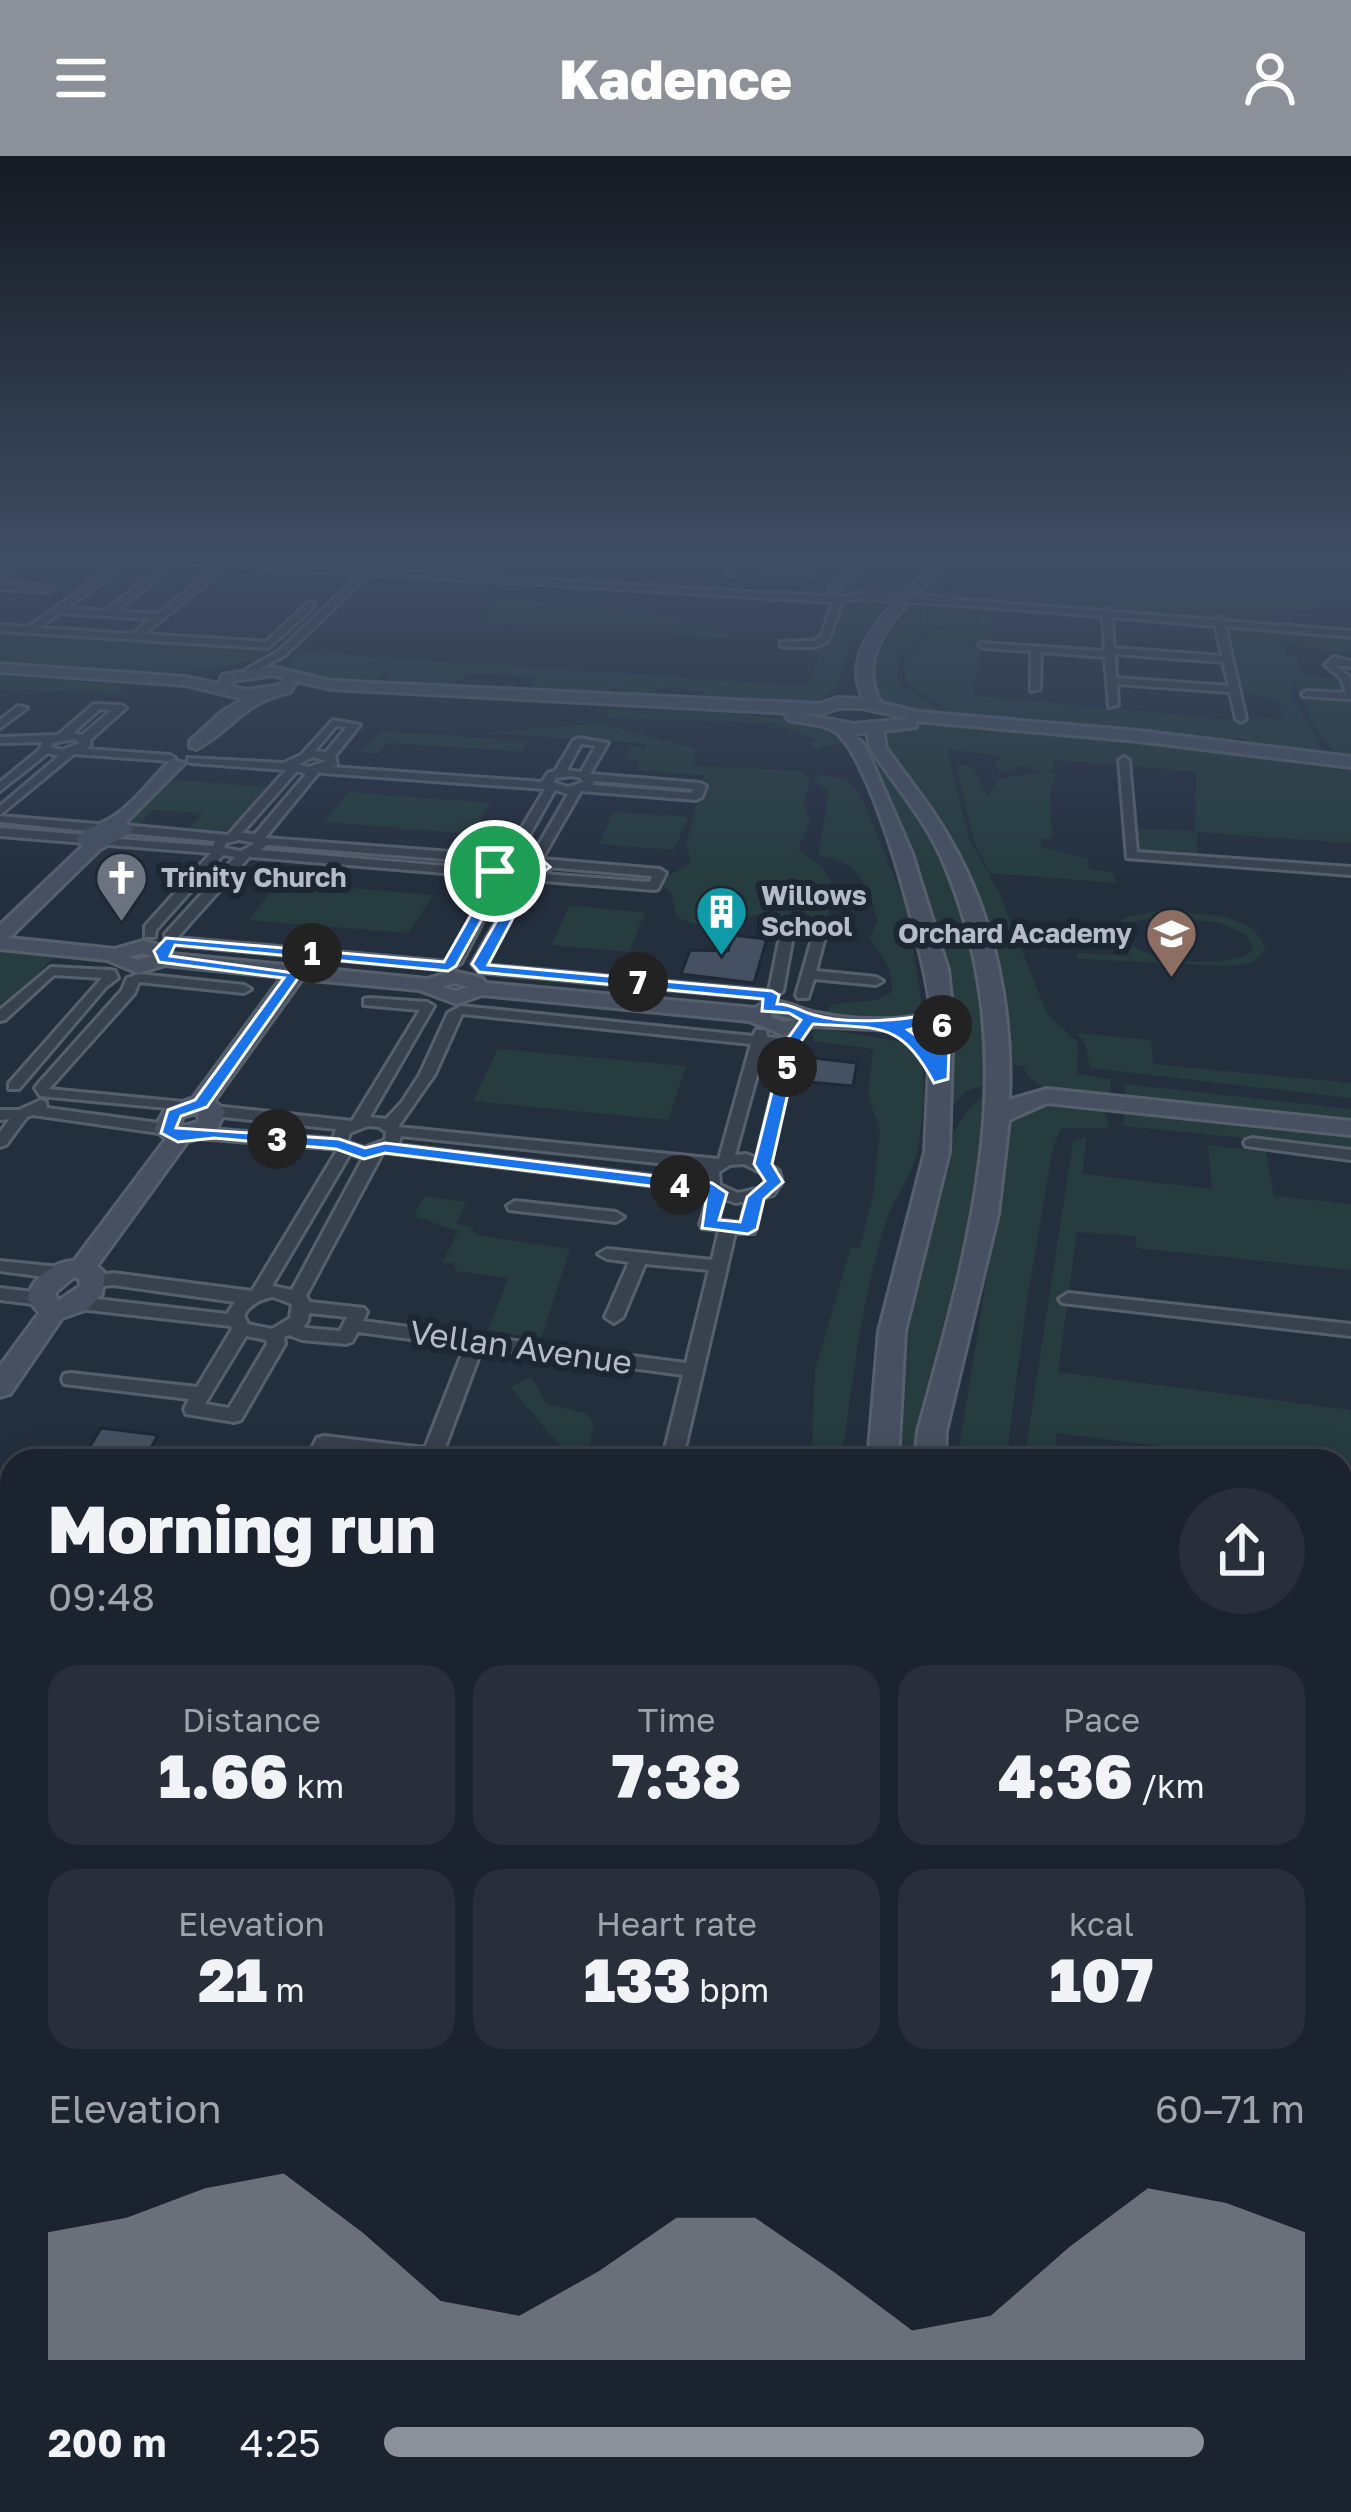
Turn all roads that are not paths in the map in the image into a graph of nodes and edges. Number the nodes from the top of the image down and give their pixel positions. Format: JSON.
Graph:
{"nodes":[{"id":1,"x":23,"y":667,"type":"edge"},
{"id":2,"x":59,"y":667,"type":"edge"},
{"id":3,"x":255,"y":667,"type":"edge"},
{"id":4,"x":288,"y":667,"type":"edge"},
{"id":5,"x":852,"y":667,"type":"edge"},
{"id":6,"x":863,"y":667,"type":"edge"},
{"id":7,"x":1035,"y":667,"type":"edge"},
{"id":8,"x":1112,"y":667,"type":"edge"},
{"id":9,"x":1230,"y":667,"type":"edge"},
{"id":10,"x":243,"y":673,"type":"junction"},
{"id":11,"x":286,"y":675,"type":"junction"},
{"id":12,"x":1348,"y":677,"type":"edge"},
{"id":13,"x":1113,"y":681,"type":"junction"},
{"id":14,"x":1034,"y":689,"type":"dead end"},
{"id":15,"x":1234,"y":689,"type":"junction"},
{"id":16,"x":226,"y":690,"type":"junction"},
{"id":17,"x":270,"y":693,"type":"junction"},
{"id":18,"x":1307,"y":694,"type":"dead end"},
{"id":19,"x":1351,"y":695,"type":"edge"},
{"id":20,"x":1114,"y":705,"type":"dead end"},
{"id":21,"x":22,"y":708,"type":"dead end"},
{"id":22,"x":228,"y":713,"type":"junction"},
{"id":23,"x":831,"y":716,"type":"junction"},
{"id":24,"x":880,"y":717,"type":"junction"},
{"id":25,"x":1241,"y":719,"type":"dead end"},
{"id":26,"x":0,"y":725,"type":"edge"},
{"id":27,"x":59,"y":737,"type":"junction"},
{"id":28,"x":85,"y":739,"type":"junction"},
{"id":29,"x":5,"y":740,"type":"edge"},
{"id":30,"x":44,"y":749,"type":"junction"},
{"id":31,"x":72,"y":751,"type":"junction"},
{"id":32,"x":870,"y":752,"type":"junction"},
{"id":33,"x":187,"y":754,"type":"junction"},
{"id":34,"x":330,"y":757,"type":"junction"},
{"id":35,"x":1124,"y":760,"type":"dead end"},
{"id":36,"x":297,"y":762,"type":"junction"},
{"id":37,"x":1346,"y":766,"type":"edge"},
{"id":38,"x":318,"y":770,"type":"junction"},
{"id":39,"x":553,"y":781,"type":"junction"},
{"id":40,"x":582,"y":783,"type":"junction"},
{"id":41,"x":0,"y":788,"type":"edge"},
{"id":42,"x":0,"y":816,"type":"edge"},
{"id":43,"x":0,"y":832,"type":"edge"},
{"id":44,"x":104,"y":834,"type":"junction"},
{"id":45,"x":224,"y":844,"type":"junction"},
{"id":46,"x":254,"y":847,"type":"junction"},
{"id":47,"x":507,"y":860,"type":"junction"},
{"id":48,"x":534,"y":870,"type":"junction"},
{"id":49,"x":1350,"y":873,"type":"edge"},
{"id":50,"x":498,"y":875,"type":"junction"},
{"id":51,"x":0,"y":939,"type":"edge"},
{"id":52,"x":141,"y":959,"type":"junction"},
{"id":53,"x":872,"y":959,"type":"dead end"},
{"id":54,"x":294,"y":974,"type":"junction"},
{"id":55,"x":810,"y":974,"type":"junction"},
{"id":56,"x":438,"y":986,"type":"junction"},
{"id":57,"x":244,"y":988,"type":"dead end"},
{"id":58,"x":472,"y":989,"type":"junction"},
{"id":59,"x":369,"y":1002,"type":"dead end"},
{"id":60,"x":766,"y":1012,"type":"junction"},
{"id":61,"x":942,"y":1015,"type":"junction"},
{"id":62,"x":0,"y":1017,"type":"edge"},
{"id":63,"x":802,"y":1019,"type":"junction"},
{"id":64,"x":877,"y":1024,"type":"junction"},
{"id":65,"x":998,"y":1037,"type":"junction"},
{"id":66,"x":940,"y":1079,"type":"junction"},
{"id":67,"x":4,"y":1088,"type":"edge"},
{"id":68,"x":44,"y":1091,"type":"junction"},
{"id":69,"x":1047,"y":1096,"type":"junction"},
{"id":70,"x":199,"y":1107,"type":"junction"},
{"id":71,"x":27,"y":1112,"type":"junction"},
{"id":72,"x":0,"y":1115,"type":"edge"},
{"id":73,"x":1000,"y":1116,"type":"junction"},
{"id":74,"x":354,"y":1124,"type":"junction"},
{"id":75,"x":391,"y":1128,"type":"junction"},
{"id":76,"x":1351,"y":1128,"type":"edge"},
{"id":77,"x":181,"y":1133,"type":"junction"},
{"id":78,"x":0,"y":1142,"type":"edge"},
{"id":79,"x":1252,"y":1143,"type":"dead end"},
{"id":80,"x":342,"y":1147,"type":"junction"},
{"id":81,"x":380,"y":1150,"type":"junction"},
{"id":82,"x":1351,"y":1155,"type":"edge"},
{"id":83,"x":722,"y":1163,"type":"junction"},
{"id":84,"x":763,"y":1164,"type":"junction"},
{"id":85,"x":545,"y":1168,"type":"junction"},
{"id":86,"x":715,"y":1191,"type":"junction"},
{"id":87,"x":755,"y":1197,"type":"junction"},
{"id":88,"x":616,"y":1217,"type":"dead end"},
{"id":89,"x":728,"y":1227,"type":"junction"},
{"id":90,"x":607,"y":1254,"type":"dead end"},
{"id":91,"x":636,"y":1254,"type":"junction"},
{"id":92,"x":0,"y":1266,"type":"edge"},
{"id":93,"x":719,"y":1266,"type":"junction"},
{"id":94,"x":68,"y":1289,"type":"junction"},
{"id":95,"x":0,"y":1294,"type":"edge"},
{"id":96,"x":255,"y":1296,"type":"junction"},
{"id":97,"x":1068,"y":1299,"type":"dead end"},
{"id":98,"x":300,"y":1302,"type":"junction"},
{"id":99,"x":614,"y":1318,"type":"dead end"},
{"id":100,"x":239,"y":1325,"type":"junction"},
{"id":101,"x":351,"y":1325,"type":"junction"},
{"id":102,"x":1351,"y":1330,"type":"edge"},
{"id":103,"x":283,"y":1331,"type":"junction"},
{"id":104,"x":477,"y":1340,"type":"junction"},
{"id":105,"x":692,"y":1370,"type":"junction"},
{"id":106,"x":71,"y":1379,"type":"dead end"},
{"id":107,"x":0,"y":1387,"type":"edge"},
{"id":108,"x":201,"y":1394,"type":"junction"},
{"id":109,"x":321,"y":1449,"type":"edge"},
{"id":110,"x":367,"y":1449,"type":"edge"},
{"id":111,"x":435,"y":1449,"type":"edge"},
{"id":112,"x":675,"y":1449,"type":"edge"},
{"id":113,"x":884,"y":1449,"type":"edge"},
{"id":114,"x":931,"y":1449,"type":"edge"}],
"edges":[{"from":1,"to":16,"type":"street"},
{"from":2,"to":10,"type":"street"},
{"from":3,"to":10,"type":"street"},
{"from":4,"to":11,"type":"street"},
{"from":5,"to":23,"type":"street"},
{"from":6,"to":24,"type":"street"},
{"from":7,"to":14,"type":"street"},
{"from":8,"to":13,"type":"street"},
{"from":9,"to":15,"type":"street"},
{"from":10,"to":11,"type":"street"},
{"from":10,"to":16,"type":"street"},
{"from":11,"to":17,"type":"street"},
{"from":11,"to":23,"type":"street"},
{"from":12,"to":19,"type":"street"},
{"from":13,"to":15,"type":"street"},
{"from":13,"to":20,"type":"street"},
{"from":15,"to":25,"type":"street"},
{"from":16,"to":17,"type":"street"},
{"from":16,"to":22,"type":"street"},
{"from":17,"to":22,"type":"street"},
{"from":17,"to":23,"type":"street"},
{"from":18,"to":19,"type":"street"},
{"from":21,"to":26,"type":"street"},
{"from":22,"to":33,"type":"street"},
{"from":23,"to":24,"type":"street"},
{"from":23,"to":24,"type":"street"},
{"from":23,"to":32,"type":"street"},
{"from":24,"to":32,"type":"street"},
{"from":24,"to":37,"type":"street"},
{"from":27,"to":28,"type":"street"},
{"from":27,"to":28,"type":"street"},
{"from":27,"to":29,"type":"street"},
{"from":27,"to":30,"type":"street"},
{"from":28,"to":31,"type":"street"},
{"from":28,"to":33,"type":"street"},
{"from":29,"to":30,"type":"street"},
{"from":30,"to":31,"type":"street"},
{"from":30,"to":41,"type":"street"},
{"from":31,"to":33,"type":"street"},
{"from":31,"to":42,"type":"street"},
{"from":32,"to":61,"type":"street"},
{"from":32,"to":65,"type":"street"},
{"from":33,"to":36,"type":"street"},
{"from":33,"to":44,"type":"street"},
{"from":34,"to":36,"type":"street"},
{"from":34,"to":36,"type":"street"},
{"from":34,"to":38,"type":"street"},
{"from":34,"to":39,"type":"street"},
{"from":35,"to":49,"type":"street"},
{"from":36,"to":38,"type":"street"},
{"from":36,"to":45,"type":"street"},
{"from":38,"to":39,"type":"street"},
{"from":38,"to":46,"type":"street"},
{"from":39,"to":40,"type":"street"},
{"from":39,"to":40,"type":"street"},
{"from":39,"to":47,"type":"street"},
{"from":40,"to":40,"type":"street"},
{"from":40,"to":48,"type":"street"},
{"from":42,"to":44,"type":"street"},
{"from":43,"to":44,"type":"street"},
{"from":44,"to":45,"type":"street"},
{"from":44,"to":51,"type":"street"},
{"from":45,"to":46,"type":"street"},
{"from":45,"to":46,"type":"street"},
{"from":45,"to":52,"type":"street"},
{"from":46,"to":47,"type":"street"},
{"from":46,"to":50,"type":"street"},
{"from":46,"to":52,"type":"street"},
{"from":47,"to":48,"type":"street"},
{"from":47,"to":50,"type":"street"},
{"from":48,"to":48,"type":"street"},
{"from":48,"to":50,"type":"street"},
{"from":48,"to":58,"type":"street"},
{"from":50,"to":56,"type":"street"},
{"from":51,"to":52,"type":"street"},
{"from":52,"to":54,"type":"street"},
{"from":52,"to":56,"type":"street"},
{"from":52,"to":57,"type":"street"},
{"from":52,"to":62,"type":"street"},
{"from":52,"to":67,"type":"street"},
{"from":52,"to":68,"type":"street"},
{"from":53,"to":55,"type":"street"},
{"from":54,"to":56,"type":"street"},
{"from":54,"to":70,"type":"street"},
{"from":55,"to":60,"type":"street"},
{"from":55,"to":63,"type":"street"},
{"from":56,"to":58,"type":"street"},
{"from":56,"to":58,"type":"street"},
{"from":56,"to":59,"type":"street"},
{"from":56,"to":74,"type":"street"},
{"from":58,"to":60,"type":"street"},
{"from":58,"to":75,"type":"street"},
{"from":60,"to":63,"type":"street"},
{"from":60,"to":63,"type":"street"},
{"from":60,"to":83,"type":"street"},
{"from":61,"to":64,"type":"street"},
{"from":61,"to":66,"type":"street"},
{"from":63,"to":64,"type":"street"},
{"from":63,"to":84,"type":"street"},
{"from":64,"to":66,"type":"street"},
{"from":65,"to":69,"type":"street"},
{"from":65,"to":73,"type":"street"},
{"from":66,"to":113,"type":"street"},
{"from":67,"to":68,"type":"street"},
{"from":68,"to":70,"type":"street"},
{"from":68,"to":71,"type":"street"},
{"from":69,"to":73,"type":"street"},
{"from":69,"to":76,"type":"street"},
{"from":70,"to":74,"type":"street"},
{"from":70,"to":77,"type":"street"},
{"from":71,"to":72,"type":"street"},
{"from":71,"to":77,"type":"street"},
{"from":71,"to":78,"type":"street"},
{"from":73,"to":114,"type":"street"},
{"from":74,"to":75,"type":"street"},
{"from":74,"to":80,"type":"street"},
{"from":75,"to":81,"type":"street"},
{"from":75,"to":83,"type":"street"},
{"from":77,"to":80,"type":"street"},
{"from":77,"to":94,"type":"street"},
{"from":79,"to":82,"type":"street"},
{"from":80,"to":81,"type":"street"},
{"from":80,"to":96,"type":"street"},
{"from":81,"to":85,"type":"street"},
{"from":81,"to":98,"type":"street"},
{"from":83,"to":84,"type":"street"},
{"from":83,"to":86,"type":"street"},
{"from":84,"to":87,"type":"street"},
{"from":85,"to":86,"type":"street"},
{"from":85,"to":88,"type":"street"},
{"from":86,"to":87,"type":"street"},
{"from":86,"to":89,"type":"street"},
{"from":87,"to":89,"type":"street"},
{"from":89,"to":93,"type":"street"},
{"from":90,"to":91,"type":"street"},
{"from":91,"to":93,"type":"street"},
{"from":91,"to":99,"type":"street"},
{"from":92,"to":94,"type":"street"},
{"from":93,"to":105,"type":"street"},
{"from":94,"to":95,"type":"street"},
{"from":94,"to":96,"type":"street"},
{"from":94,"to":100,"type":"street"},
{"from":94,"to":107,"type":"street"},
{"from":96,"to":98,"type":"street"},
{"from":96,"to":100,"type":"street"},
{"from":97,"to":102,"type":"street"},
{"from":98,"to":101,"type":"street","name":"Vellan Avenue"},
{"from":98,"to":103,"type":"street"},
{"from":100,"to":103,"type":"street"},
{"from":100,"to":108,"type":"street"},
{"from":101,"to":103,"type":"street","name":"Vellan Avenue"},
{"from":101,"to":104,"type":"street","name":"Vellan Avenue"},
{"from":103,"to":108,"type":"street"},
{"from":104,"to":105,"type":"street","name":"Vellan Avenue"},
{"from":104,"to":111,"type":"street"},
{"from":105,"to":112,"type":"street"},
{"from":106,"to":108,"type":"street"},
{"from":109,"to":110,"type":"street"}]}
